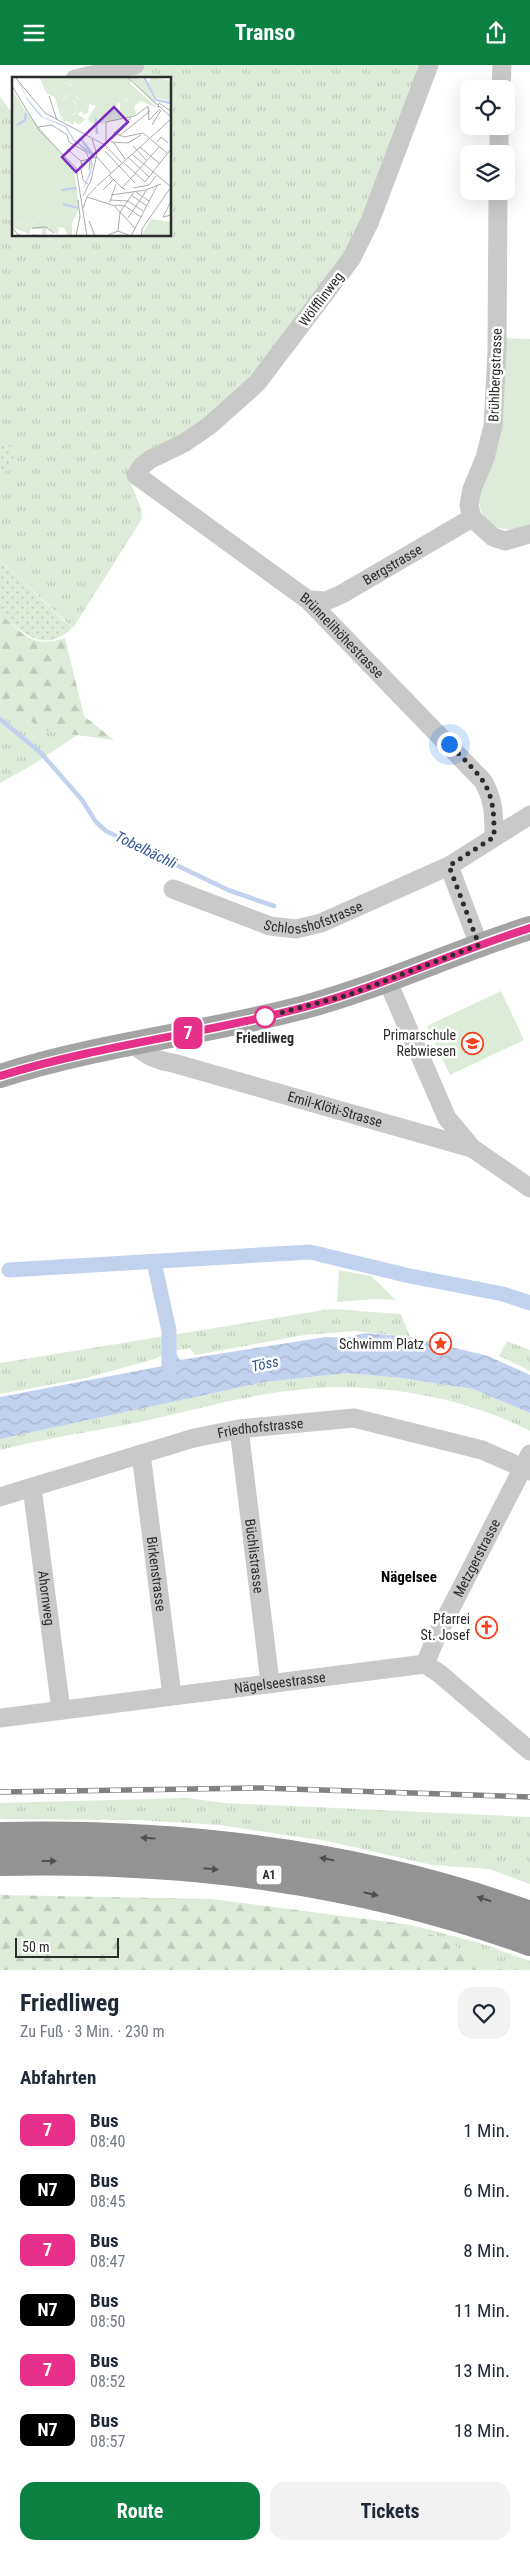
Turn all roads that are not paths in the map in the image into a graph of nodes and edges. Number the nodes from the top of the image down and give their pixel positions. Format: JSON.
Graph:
{"nodes":[{"id":1,"x":135,"y":65,"type":"edge"},
{"id":2,"x":429,"y":65,"type":"edge"},
{"id":3,"x":502,"y":65,"type":"edge"},
{"id":4,"x":84,"y":77,"type":"edge"},
{"id":5,"x":501,"y":80,"type":"edge"},
{"id":6,"x":498,"y":200,"type":"edge"},
{"id":7,"x":136,"y":475,"type":"joint"},
{"id":8,"x":472,"y":519,"type":"junction"},
{"id":9,"x":530,"y":534,"type":"edge"},
{"id":10,"x":308,"y":600,"type":"junction"},
{"id":11,"x":530,"y":815,"type":"edge"},
{"id":12,"x":494,"y":837,"type":"junction"},
{"id":13,"x":449,"y":866,"type":"junction"},
{"id":14,"x":173,"y":889,"type":"dead end"},
{"id":15,"x":530,"y":929,"type":"edge"},
{"id":16,"x":479,"y":945,"type":"junction"},
{"id":17,"x":387,"y":980,"type":"junction"},
{"id":18,"x":133,"y":1043,"type":"junction"},
{"id":19,"x":0,"y":1076,"type":"edge"},
{"id":20,"x":472,"y":1148,"type":"junction"},
{"id":21,"x":530,"y":1188,"type":"edge"},
{"id":22,"x":239,"y":1429,"type":"junction"},
{"id":23,"x":141,"y":1454,"type":"junction"},
{"id":24,"x":528,"y":1465,"type":"edge"},
{"id":25,"x":32,"y":1487,"type":"junction"},
{"id":26,"x":0,"y":1497,"type":"edge"},
{"id":27,"x":425,"y":1664,"type":"junction"},
{"id":28,"x":270,"y":1682,"type":"junction"},
{"id":29,"x":172,"y":1695,"type":"junction"},
{"id":30,"x":61,"y":1710,"type":"junction"},
{"id":31,"x":0,"y":1718,"type":"edge"},
{"id":32,"x":530,"y":1751,"type":"edge"},
{"id":33,"x":0,"y":1836,"type":"edge"},
{"id":34,"x":0,"y":1862,"type":"edge"},
{"id":35,"x":530,"y":1915,"type":"edge"},
{"id":36,"x":530,"y":1942,"type":"edge"}],
"edges":[{"from":1,"to":4,"type":"street"},
{"from":2,"to":7,"type":"street","name":"Wölfflinweg"},
{"from":3,"to":5,"type":"street"},
{"from":6,"to":8,"type":"street","name":"Brühlbergstrasse"},
{"from":7,"to":10,"type":"street","name":"Brünnelihöhestrasse"},
{"from":8,"to":9,"type":"street"},
{"from":8,"to":10,"type":"street","name":"Bergstrasse"},
{"from":10,"to":12,"type":"street","name":"Brünnelihöhestrasse"},
{"from":11,"to":12,"type":"street","name":"Schlosshofstrasse"},
{"from":12,"to":13,"type":"street","name":"Schlosshofstrasse"},
{"from":13,"to":14,"type":"street","name":"Schlosshofstrasse"},
{"from":13,"to":16,"type":"street"},
{"from":15,"to":16,"type":"main road"},
{"from":16,"to":17,"type":"main road"},
{"from":17,"to":18,"type":"main road"},
{"from":17,"to":20,"type":"street"},
{"from":18,"to":19,"type":"main road"},
{"from":18,"to":20,"type":"street","name":"Emil-Klöti-Strasse"},
{"from":20,"to":21,"type":"street","name":"Emil-Klöti-Strasse"},
{"from":22,"to":23,"type":"street","name":"Friedhofstrasse"},
{"from":22,"to":24,"type":"street","name":"Friedhofstrasse"},
{"from":22,"to":28,"type":"street","name":"Büchlistrasse"},
{"from":23,"to":25,"type":"street","name":"Friedhofstrasse"},
{"from":23,"to":29,"type":"street","name":"Birkenstrasse"},
{"from":24,"to":27,"type":"street","name":"Metzgerstrasse"},
{"from":25,"to":26,"type":"street","name":"Friedhofstrasse"},
{"from":25,"to":30,"type":"street","name":"Ahornweg"},
{"from":27,"to":28,"type":"street","name":"Nägelseestrasse"},
{"from":27,"to":32,"type":"street"},
{"from":28,"to":29,"type":"street","name":"Nägelseestrasse"},
{"from":29,"to":30,"type":"street","name":"Nägelseestrasse"},
{"from":30,"to":31,"type":"street","name":"Nägelseestrasse"},
{"from":35,"to":33,"type":"highway","number":"A1","one_way":true},
{"from":34,"to":36,"type":"highway","number":"A1","one_way":true}]}
